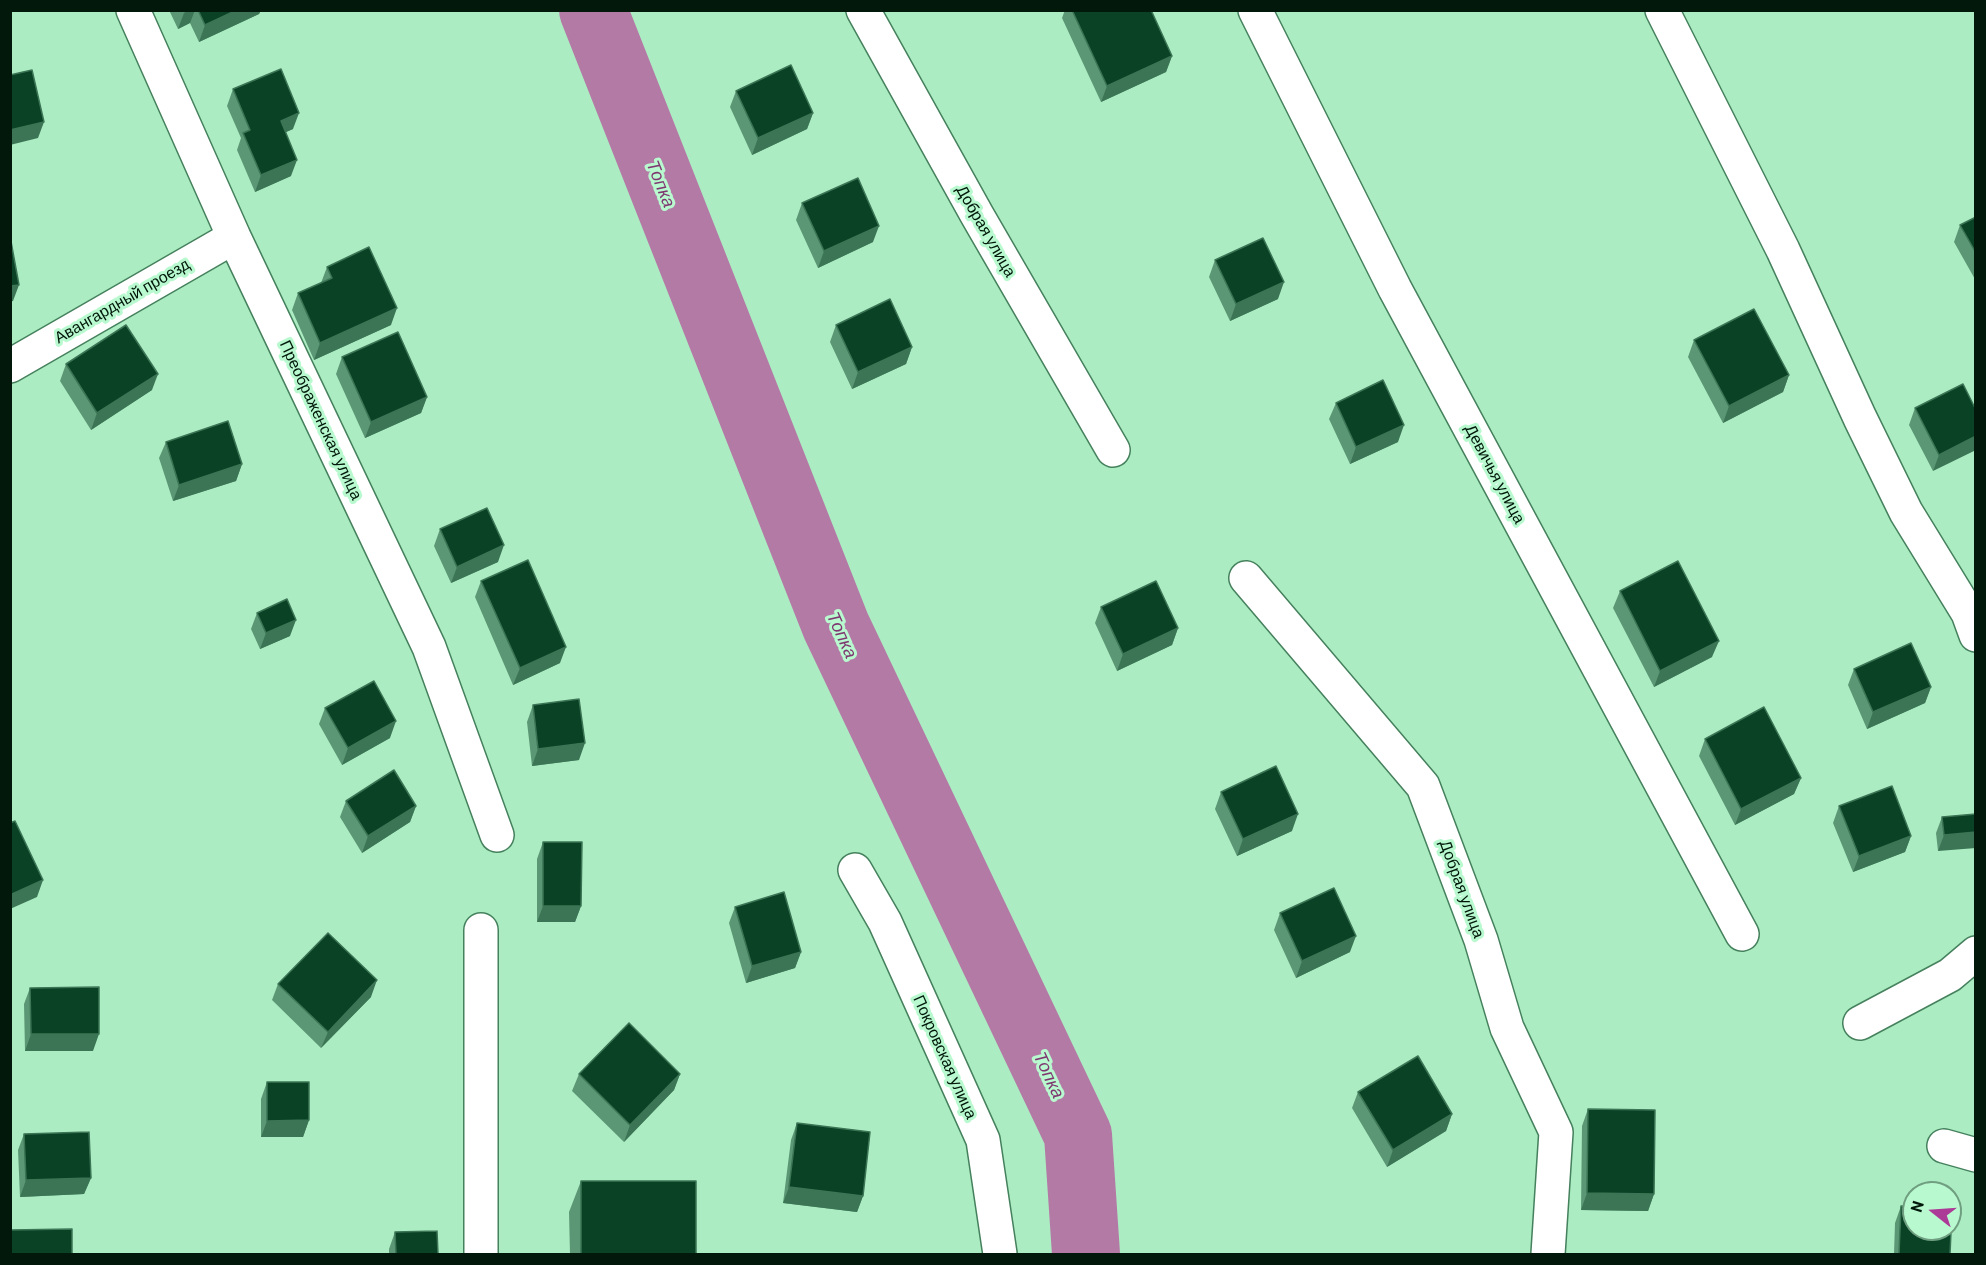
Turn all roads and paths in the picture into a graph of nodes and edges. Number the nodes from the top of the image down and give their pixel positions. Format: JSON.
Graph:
{"nodes":[{"id":1,"x":133,"y":10,"type":"edge"},
{"id":2,"x":863,"y":10,"type":"edge"},
{"id":3,"x":1255,"y":10,"type":"edge"},
{"id":4,"x":1662,"y":10,"type":"edge"},
{"id":5,"x":234,"y":237,"type":"junction"},
{"id":6,"x":10,"y":366,"type":"edge"},
{"id":7,"x":1113,"y":450,"type":"dead end"},
{"id":8,"x":1246,"y":578,"type":"dead end"},
{"id":9,"x":1976,"y":635,"type":"edge"},
{"id":10,"x":497,"y":835,"type":"dead end"},
{"id":11,"x":855,"y":870,"type":"dead end"},
{"id":12,"x":481,"y":930,"type":"dead end"},
{"id":13,"x":1742,"y":934,"type":"dead end"},
{"id":14,"x":1976,"y":953,"type":"edge"},
{"id":15,"x":1860,"y":1023,"type":"dead end"},
{"id":16,"x":1944,"y":1146,"type":"dead end"},
{"id":17,"x":1976,"y":1155,"type":"edge"},
{"id":18,"x":481,"y":1254,"type":"edge"},
{"id":19,"x":1000,"y":1254,"type":"edge"},
{"id":20,"x":1548,"y":1254,"type":"edge"}],
"edges":[{"from":1,"to":5,"type":"street","name":"Преображенская улица"},
{"from":2,"to":7,"type":"street","name":"Добрая улица"},
{"from":3,"to":13,"type":"street","name":"Девичья улица"},
{"from":4,"to":9,"type":"street"},
{"from":5,"to":6,"type":"street","name":"Авангардный проезд"},
{"from":5,"to":10,"type":"street","name":"Преображенская улица"},
{"from":8,"to":20,"type":"street","name":"Добрая улица"},
{"from":11,"to":19,"type":"street","name":"Покровская улица"},
{"from":12,"to":18,"type":"street"},
{"from":14,"to":15,"type":"street"},
{"from":16,"to":17,"type":"street"}]}
